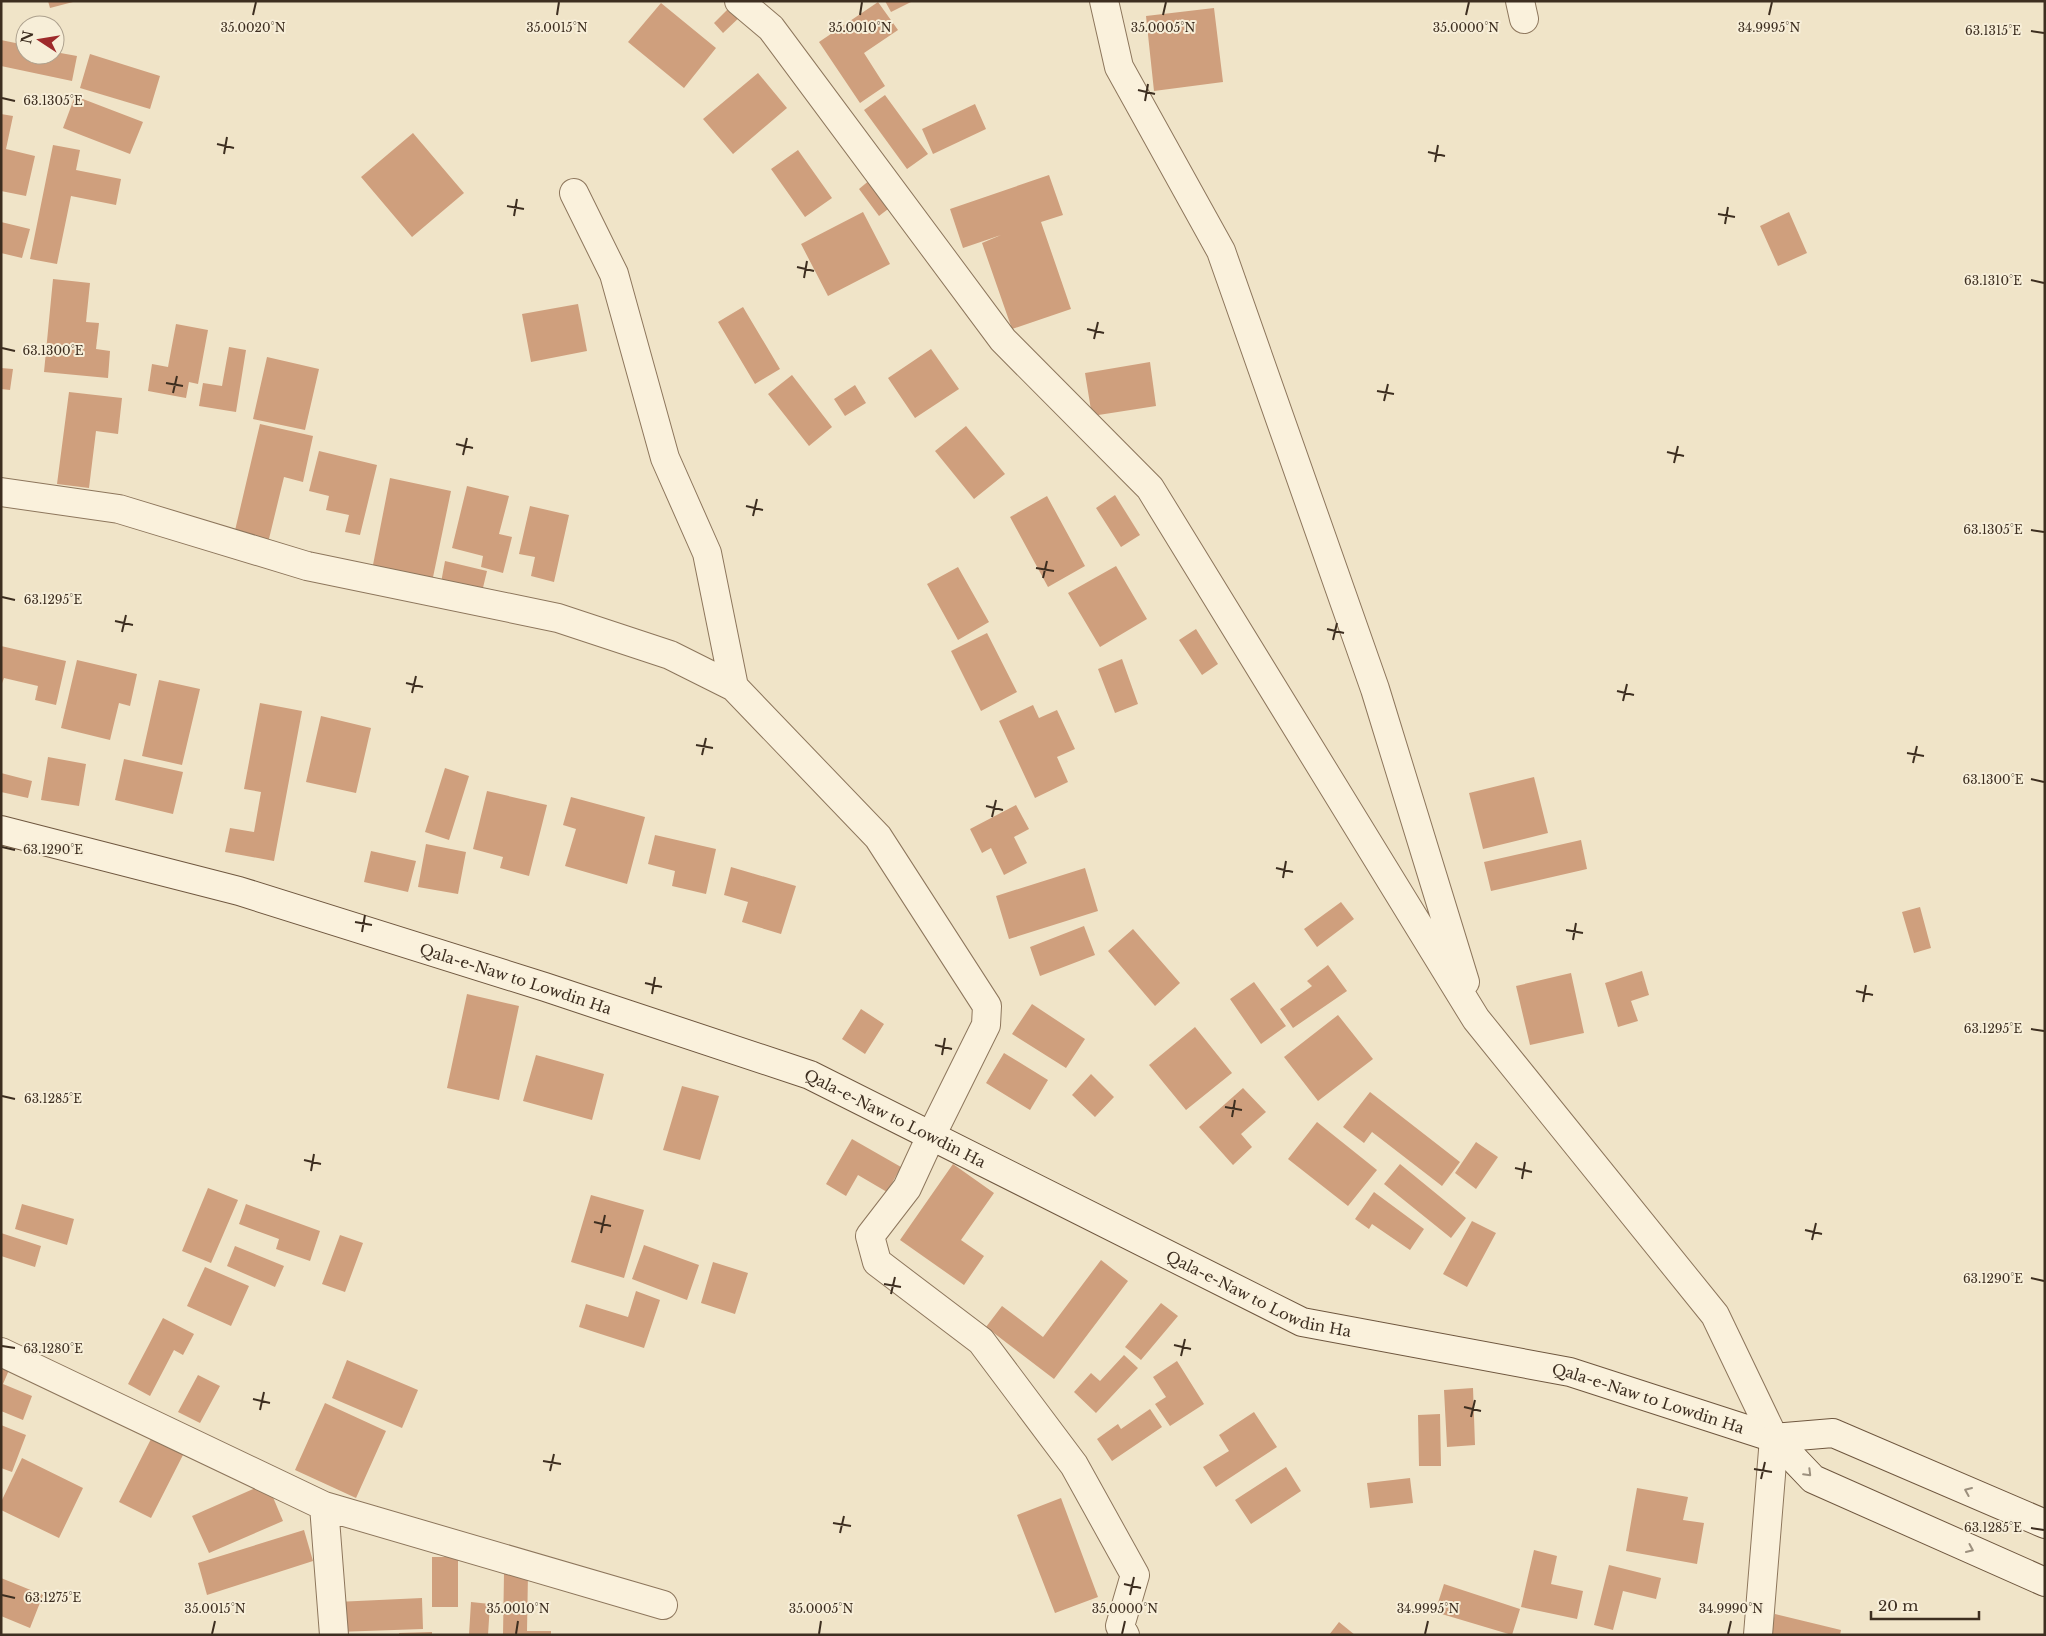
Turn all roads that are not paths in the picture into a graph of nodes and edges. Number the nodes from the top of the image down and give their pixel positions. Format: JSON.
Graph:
{"nodes":[{"id":1,"x":739,"y":1,"type":"edge"},
{"id":2,"x":1104,"y":1,"type":"edge"},
{"id":3,"x":574,"y":193,"type":"dead end"},
{"id":4,"x":1,"y":492,"type":"edge"},
{"id":5,"x":734,"y":687,"type":"junction"},
{"id":6,"x":1,"y":830,"type":"edge"},
{"id":7,"x":1476,"y":1019,"type":"junction"},
{"id":8,"x":931,"y":1136,"type":"junction"},
{"id":9,"x":1,"y":1352,"type":"edge"},
{"id":10,"x":1774,"y":1438,"type":"junction"},
{"id":11,"x":324,"y":1506,"type":"junction"},
{"id":12,"x":2045,"y":1524,"type":"edge"},
{"id":13,"x":2045,"y":1582,"type":"edge"},
{"id":14,"x":663,"y":1604,"type":"dead end"},
{"id":15,"x":334,"y":1635,"type":"edge"},
{"id":16,"x":1125,"y":1635,"type":"edge"},
{"id":17,"x":1758,"y":1635,"type":"edge"}],
"edges":[{"from":1,"to":7,"type":"street"},
{"from":2,"to":7,"type":"street"},
{"from":3,"to":5,"type":"street"},
{"from":4,"to":5,"type":"street"},
{"from":5,"to":8,"type":"street"},
{"from":6,"to":8,"type":"street","name":"Qala-e-Naw to Lowdin Ha"},
{"from":7,"to":10,"type":"street"},
{"from":8,"to":10,"type":"street","name":"Qala-e-Naw to Lowdin Ha"},
{"from":8,"to":16,"type":"street"},
{"from":9,"to":11,"type":"street"},
{"from":12,"to":10,"type":"street","name":"Qala-e-Naw to Lowdin Ha","one_way":true},
{"from":10,"to":13,"type":"street","name":"Qala-e-Naw to Lowdin Ha","one_way":true},
{"from":10,"to":17,"type":"street"},
{"from":11,"to":14,"type":"street"},
{"from":11,"to":15,"type":"street"}]}
